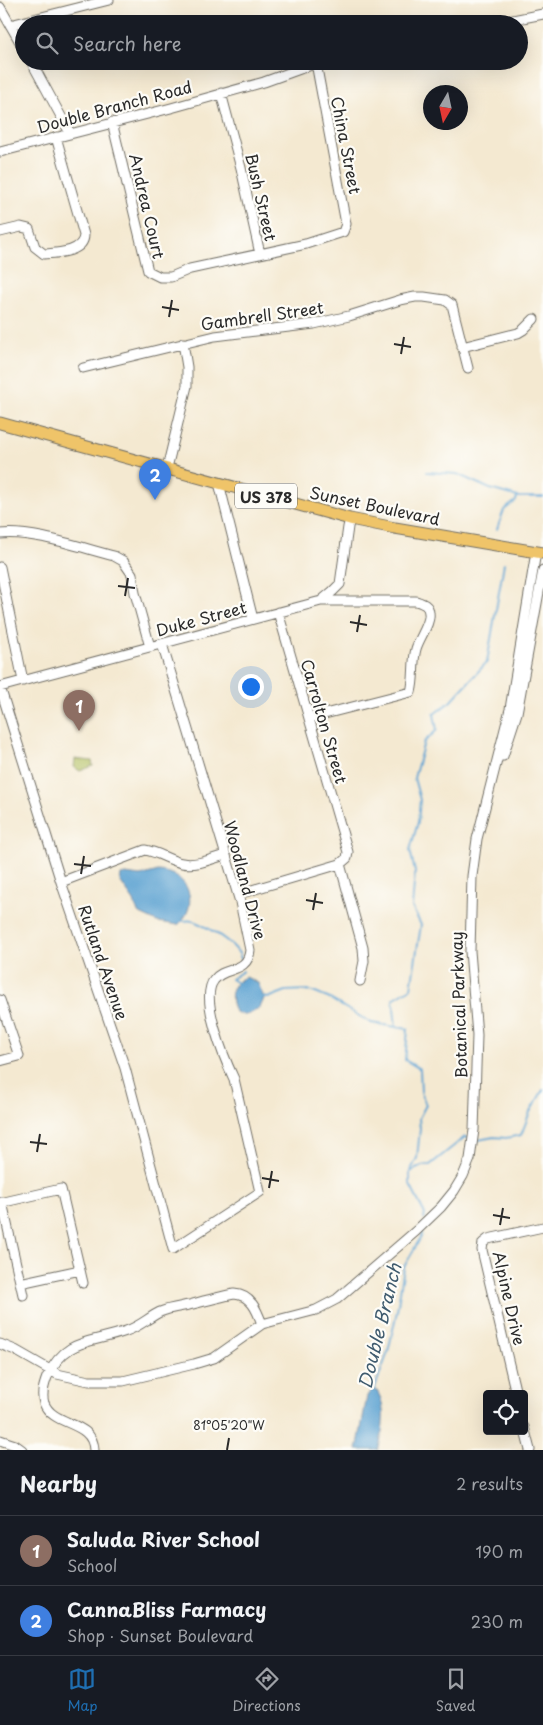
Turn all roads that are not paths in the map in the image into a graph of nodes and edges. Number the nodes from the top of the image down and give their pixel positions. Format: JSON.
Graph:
{"nodes":[{"id":1,"x":104,"y":1,"type":"edge"},
{"id":2,"x":0,"y":7,"type":"edge"},
{"id":3,"x":543,"y":14,"type":"edge"},
{"id":4,"x":49,"y":15,"type":"edge"},
{"id":5,"x":528,"y":17,"type":"edge"},
{"id":6,"x":15,"y":24,"type":"edge"},
{"id":7,"x":10,"y":25,"type":"junction"},
{"id":8,"x":15,"y":34,"type":"edge"},
{"id":9,"x":36,"y":70,"type":"edge"},
{"id":10,"x":297,"y":70,"type":"edge"},
{"id":11,"x":320,"y":70,"type":"edge"},
{"id":12,"x":221,"y":93,"type":"junction"},
{"id":13,"x":112,"y":122,"type":"junction"},
{"id":14,"x":70,"y":133,"type":"junction"},
{"id":15,"x":56,"y":137,"type":"junction"},
{"id":16,"x":0,"y":152,"type":"edge"},
{"id":17,"x":0,"y":232,"type":"edge"},
{"id":18,"x":343,"y":232,"type":"joint"},
{"id":19,"x":260,"y":254,"type":"junction"},
{"id":20,"x":534,"y":319,"type":"dead end"},
{"id":21,"x":183,"y":343,"type":"junction"},
{"id":22,"x":462,"y":348,"type":"junction"},
{"id":23,"x":83,"y":368,"type":"dead end"},
{"id":24,"x":468,"y":368,"type":"dead end"},
{"id":25,"x":0,"y":423,"type":"edge"},
{"id":26,"x":167,"y":468,"type":"junction"},
{"id":27,"x":219,"y":483,"type":"junction"},
{"id":28,"x":350,"y":519,"type":"junction"},
{"id":29,"x":0,"y":534,"type":"edge"},
{"id":30,"x":540,"y":553,"type":"edge"},
{"id":31,"x":0,"y":567,"type":"edge"},
{"id":32,"x":543,"y":570,"type":"edge"},
{"id":33,"x":2,"y":590,"type":"edge"},
{"id":34,"x":321,"y":601,"type":"junction"},
{"id":35,"x":278,"y":612,"type":"junction"},
{"id":36,"x":253,"y":619,"type":"junction"},
{"id":37,"x":162,"y":644,"type":"junction"},
{"id":38,"x":150,"y":647,"type":"junction"},
{"id":39,"x":23,"y":681,"type":"junction"},
{"id":40,"x":0,"y":687,"type":"edge"},
{"id":41,"x":309,"y":718,"type":"junction"},
{"id":42,"x":495,"y":772,"type":"junction"},
{"id":43,"x":225,"y":856,"type":"junction"},
{"id":44,"x":340,"y":864,"type":"junction"},
{"id":45,"x":61,"y":882,"type":"junction"},
{"id":46,"x":237,"y":892,"type":"junction"},
{"id":47,"x":360,"y":981,"type":"dead end"},
{"id":48,"x":0,"y":1000,"type":"edge"},
{"id":49,"x":0,"y":1061,"type":"edge"},
{"id":50,"x":260,"y":1192,"type":"joint"},
{"id":51,"x":1,"y":1202,"type":"edge"},
{"id":52,"x":543,"y":1227,"type":"edge"},
{"id":53,"x":80,"y":1270,"type":"junction"},
{"id":54,"x":20,"y":1283,"type":"junction"},
{"id":55,"x":83,"y":1283,"type":"dead end"},
{"id":56,"x":23,"y":1295,"type":"dead end"},
{"id":57,"x":262,"y":1324,"type":"junction"},
{"id":58,"x":0,"y":1344,"type":"edge"},
{"id":59,"x":50,"y":1371,"type":"junction"},
{"id":60,"x":515,"y":1390,"type":"edge"},
{"id":61,"x":526,"y":1435,"type":"edge"},
{"id":62,"x":0,"y":1440,"type":"edge"},
{"id":63,"x":22,"y":1450,"type":"edge"},
{"id":64,"x":94,"y":1450,"type":"edge"},
{"id":65,"x":530,"y":1450,"type":"edge"}],
"edges":[{"from":1,"to":4,"type":"street"},
{"from":2,"to":7,"type":"street"},
{"from":3,"to":5,"type":"street"},
{"from":6,"to":7,"type":"street"},
{"from":7,"to":8,"type":"street"},
{"from":9,"to":14,"type":"street"},
{"from":10,"to":12,"type":"street","name":"Double Branch Road"},
{"from":11,"to":18,"type":"street","name":"China Street"},
{"from":12,"to":13,"type":"street","name":"Double Branch Road"},
{"from":12,"to":19,"type":"street","name":"Bush Street"},
{"from":13,"to":14,"type":"street","name":"Double Branch Road"},
{"from":13,"to":19,"type":"street","name":"Andrea Court"},
{"from":14,"to":15,"type":"street","name":"Double Branch Road"},
{"from":15,"to":16,"type":"street","name":"Double Branch Road"},
{"from":15,"to":17,"type":"street"},
{"from":18,"to":19,"type":"street","name":"Bush Street"},
{"from":20,"to":22,"type":"street"},
{"from":21,"to":22,"type":"street","name":"Gambrell Street"},
{"from":21,"to":23,"type":"street","name":"Gambrell Street"},
{"from":21,"to":26,"type":"street"},
{"from":22,"to":24,"type":"street"},
{"from":25,"to":26,"type":"main road","name":"Sunset Boulevard","number":"US 378"},
{"from":26,"to":27,"type":"main road","name":"Sunset Boulevard","number":"US 378"},
{"from":27,"to":28,"type":"main road","name":"Sunset Boulevard","number":"US 378"},
{"from":27,"to":36,"type":"street"},
{"from":28,"to":30,"type":"main road","name":"Sunset Boulevard","number":"US 378"},
{"from":28,"to":34,"type":"street","name":"Duke Street"},
{"from":29,"to":38,"type":"street"},
{"from":30,"to":42,"type":"street","name":"Botanical Parkway"},
{"from":31,"to":33,"type":"street"},
{"from":32,"to":42,"type":"street","name":"Botanical Parkway"},
{"from":33,"to":39,"type":"street"},
{"from":34,"to":35,"type":"street","name":"Duke Street"},
{"from":34,"to":41,"type":"street"},
{"from":35,"to":36,"type":"street","name":"Duke Street"},
{"from":35,"to":41,"type":"street","name":"Carrolton Street"},
{"from":36,"to":37,"type":"street","name":"Duke Street"},
{"from":37,"to":38,"type":"street","name":"Duke Street"},
{"from":37,"to":43,"type":"street","name":"Woodland Drive"},
{"from":38,"to":39,"type":"street","name":"Duke Street"},
{"from":39,"to":40,"type":"street","name":"Duke Street"},
{"from":40,"to":45,"type":"street","name":"Rutland Avenue"},
{"from":41,"to":44,"type":"street","name":"Carrolton Street"},
{"from":42,"to":57,"type":"street","name":"Botanical Parkway"},
{"from":43,"to":45,"type":"street"},
{"from":43,"to":46,"type":"street","name":"Woodland Drive"},
{"from":44,"to":46,"type":"street"},
{"from":44,"to":47,"type":"street"},
{"from":45,"to":50,"type":"street","name":"Rutland Avenue"},
{"from":46,"to":50,"type":"street","name":"Woodland Drive"},
{"from":48,"to":49,"type":"street"},
{"from":51,"to":53,"type":"street"},
{"from":51,"to":54,"type":"street"},
{"from":52,"to":60,"type":"street","name":"Alpine Drive"},
{"from":53,"to":54,"type":"street"},
{"from":53,"to":55,"type":"street"},
{"from":54,"to":56,"type":"street"},
{"from":57,"to":59,"type":"street","name":"Botanical Parkway"},
{"from":57,"to":59,"type":"street"},
{"from":58,"to":59,"type":"street","name":"Botanical Parkway"},
{"from":59,"to":64,"type":"street"},
{"from":61,"to":65,"type":"street"},
{"from":62,"to":63,"type":"street"}]}
